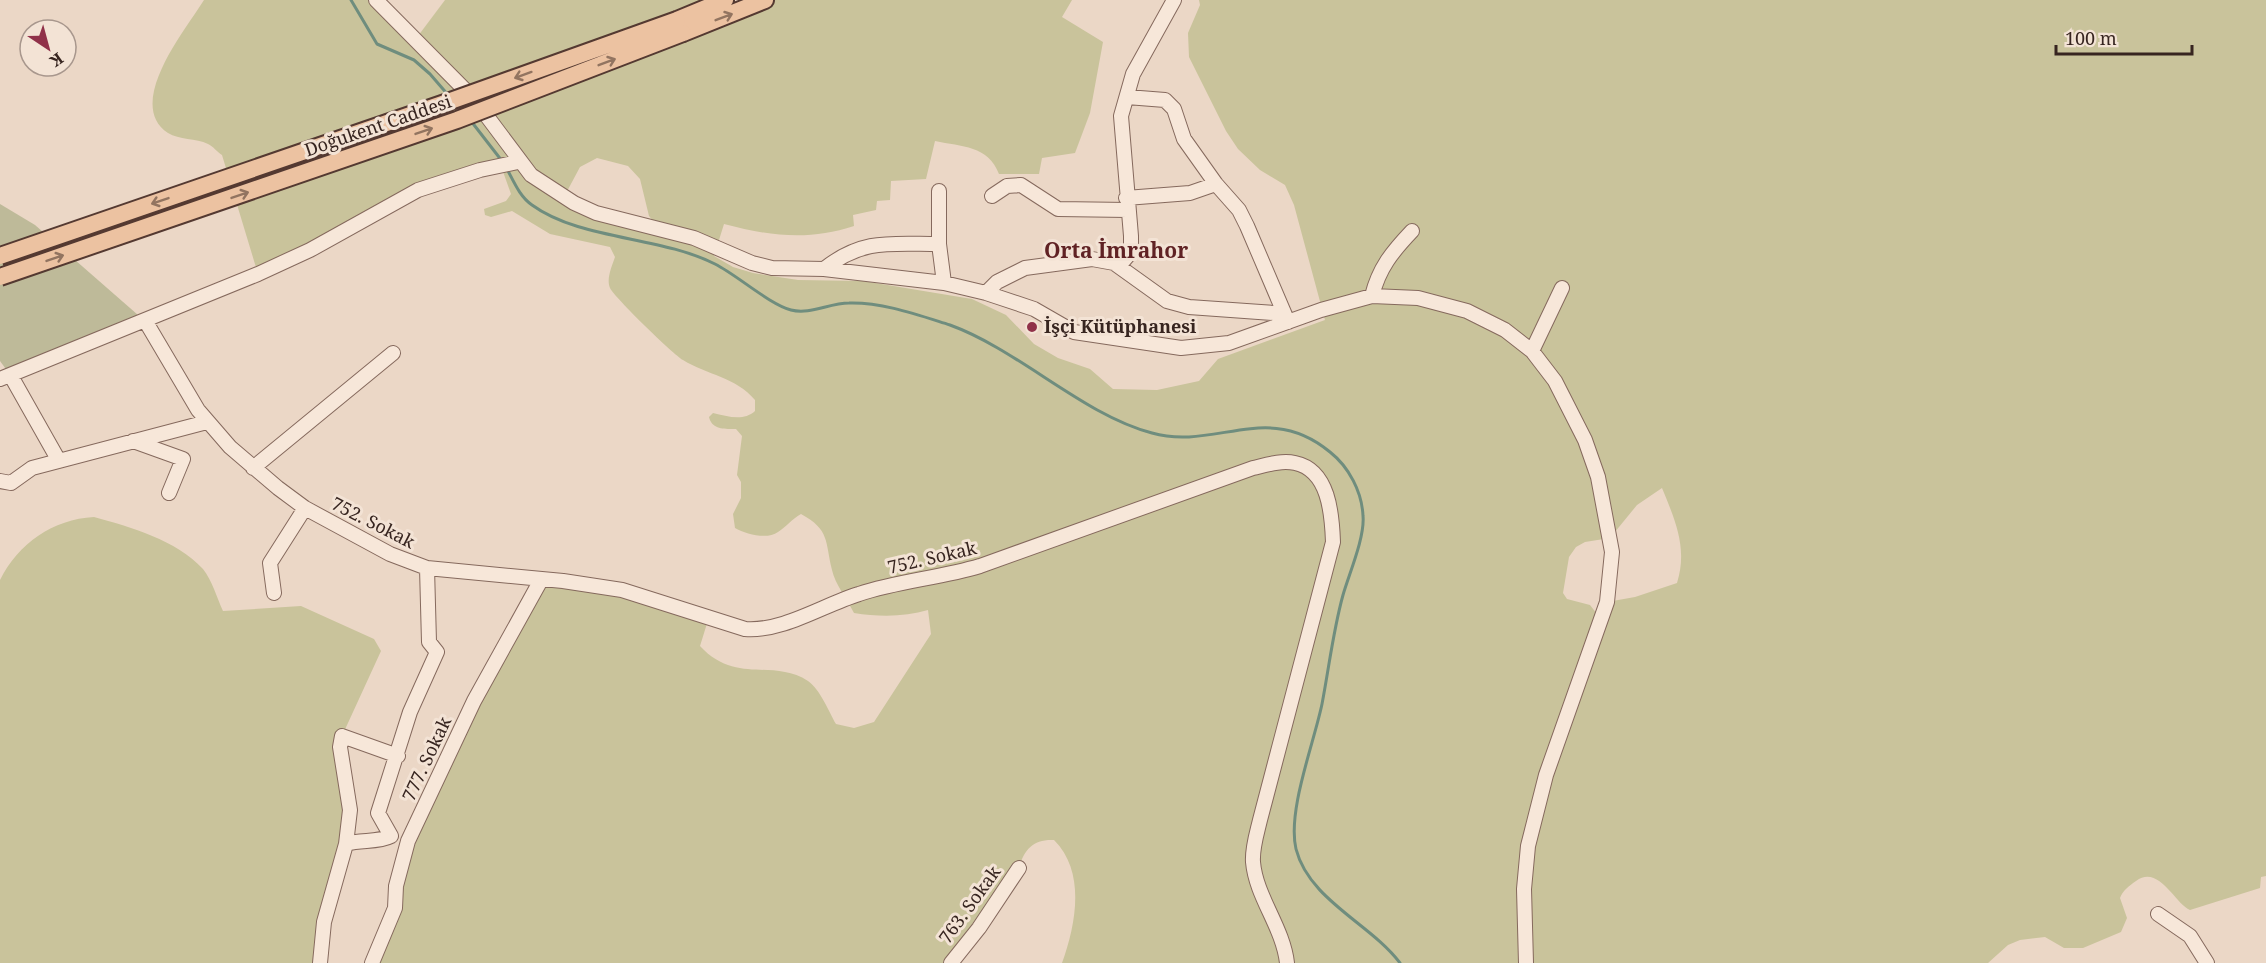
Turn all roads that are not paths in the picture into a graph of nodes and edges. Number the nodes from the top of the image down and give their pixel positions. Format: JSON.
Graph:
{"nodes":[{"id":1,"x":376,"y":0,"type":"edge"},
{"id":2,"x":724,"y":0,"type":"edge"},
{"id":3,"x":765,"y":0,"type":"edge"},
{"id":4,"x":1171,"y":1,"type":"edge"},
{"id":5,"x":680,"y":26,"type":"junction"},
{"id":6,"x":1127,"y":97,"type":"junction"},
{"id":7,"x":518,"y":162,"type":"junction"},
{"id":8,"x":1216,"y":184,"type":"junction"},
{"id":9,"x":939,"y":191,"type":"dead end"},
{"id":10,"x":992,"y":196,"type":"dead end"},
{"id":11,"x":1127,"y":204,"type":"junction"},
{"id":12,"x":1412,"y":231,"type":"dead end"},
{"id":13,"x":939,"y":244,"type":"junction"},
{"id":14,"x":0,"y":256,"type":"edge"},
{"id":15,"x":1119,"y":266,"type":"junction"},
{"id":16,"x":824,"y":269,"type":"junction"},
{"id":17,"x":0,"y":277,"type":"edge"},
{"id":18,"x":944,"y":283,"type":"junction"},
{"id":19,"x":1562,"y":288,"type":"dead end"},
{"id":20,"x":986,"y":293,"type":"junction"},
{"id":21,"x":1372,"y":296,"type":"junction"},
{"id":22,"x":146,"y":322,"type":"junction"},
{"id":23,"x":1288,"y":322,"type":"junction"},
{"id":24,"x":1532,"y":351,"type":"junction"},
{"id":25,"x":393,"y":354,"type":"dead end"},
{"id":26,"x":5,"y":378,"type":"edge"},
{"id":27,"x":207,"y":422,"type":"junction"},
{"id":28,"x":133,"y":441,"type":"junction"},
{"id":29,"x":59,"y":461,"type":"junction"},
{"id":30,"x":253,"y":468,"type":"junction"},
{"id":31,"x":0,"y":481,"type":"edge"},
{"id":32,"x":169,"y":493,"type":"dead end"},
{"id":33,"x":305,"y":508,"type":"junction"},
{"id":34,"x":427,"y":568,"type":"junction"},
{"id":35,"x":541,"y":580,"type":"junction"},
{"id":36,"x":274,"y":593,"type":"dead end"},
{"id":37,"x":398,"y":756,"type":"junction"},
{"id":38,"x":391,"y":836,"type":"junction"},
{"id":39,"x":408,"y":841,"type":"junction"},
{"id":40,"x":346,"y":844,"type":"junction"},
{"id":41,"x":1019,"y":868,"type":"dead end"},
{"id":42,"x":2158,"y":914,"type":"dead end"},
{"id":43,"x":320,"y":963,"type":"edge"},
{"id":44,"x":372,"y":963,"type":"edge"},
{"id":45,"x":951,"y":963,"type":"edge"},
{"id":46,"x":1287,"y":963,"type":"edge"},
{"id":47,"x":1526,"y":963,"type":"edge"},
{"id":48,"x":2207,"y":963,"type":"edge"}],
"edges":[{"from":1,"to":7,"type":"street"},
{"from":2,"to":5,"type":"main road","name":"Doğukent Caddesi"},
{"from":5,"to":3,"type":"main road","name":"Doğukent Caddesi","one_way":true},
{"from":4,"to":6,"type":"street"},
{"from":5,"to":14,"type":"main road","name":"Doğukent Caddesi","one_way":true,"bridge":true},
{"from":17,"to":5,"type":"main road","name":"Doğukent Caddesi","one_way":true,"bridge":true},
{"from":6,"to":8,"type":"street"},
{"from":6,"to":11,"type":"street"},
{"from":7,"to":16,"type":"street"},
{"from":7,"to":22,"type":"street"},
{"from":8,"to":11,"type":"street"},
{"from":8,"to":23,"type":"street"},
{"from":9,"to":13,"type":"street"},
{"from":10,"to":11,"type":"street"},
{"from":11,"to":15,"type":"street"},
{"from":12,"to":21,"type":"street"},
{"from":13,"to":16,"type":"street"},
{"from":13,"to":18,"type":"street"},
{"from":15,"to":20,"type":"street"},
{"from":15,"to":23,"type":"street"},
{"from":16,"to":18,"type":"street"},
{"from":18,"to":20,"type":"street"},
{"from":19,"to":24,"type":"street"},
{"from":20,"to":23,"type":"street"},
{"from":21,"to":23,"type":"street"},
{"from":21,"to":24,"type":"street"},
{"from":22,"to":26,"type":"street"},
{"from":22,"to":27,"type":"street","name":"752. Sokak"},
{"from":24,"to":47,"type":"street"},
{"from":25,"to":30,"type":"street"},
{"from":26,"to":29,"type":"street"},
{"from":27,"to":28,"type":"street"},
{"from":27,"to":30,"type":"street","name":"752. Sokak"},
{"from":28,"to":29,"type":"street"},
{"from":28,"to":32,"type":"street"},
{"from":29,"to":31,"type":"street"},
{"from":30,"to":33,"type":"street","name":"752. Sokak"},
{"from":33,"to":34,"type":"street","name":"752. Sokak"},
{"from":33,"to":36,"type":"street"},
{"from":34,"to":35,"type":"street","name":"752. Sokak"},
{"from":34,"to":37,"type":"street"},
{"from":35,"to":39,"type":"street","name":"777. Sokak"},
{"from":35,"to":46,"type":"street","name":"752. Sokak"},
{"from":37,"to":38,"type":"street"},
{"from":37,"to":40,"type":"street"},
{"from":38,"to":39,"type":"street"},
{"from":38,"to":40,"type":"street"},
{"from":39,"to":44,"type":"street","name":"777. Sokak"},
{"from":40,"to":43,"type":"street"},
{"from":41,"to":45,"type":"street","name":"763. Sokak"},
{"from":42,"to":48,"type":"street"}]}
